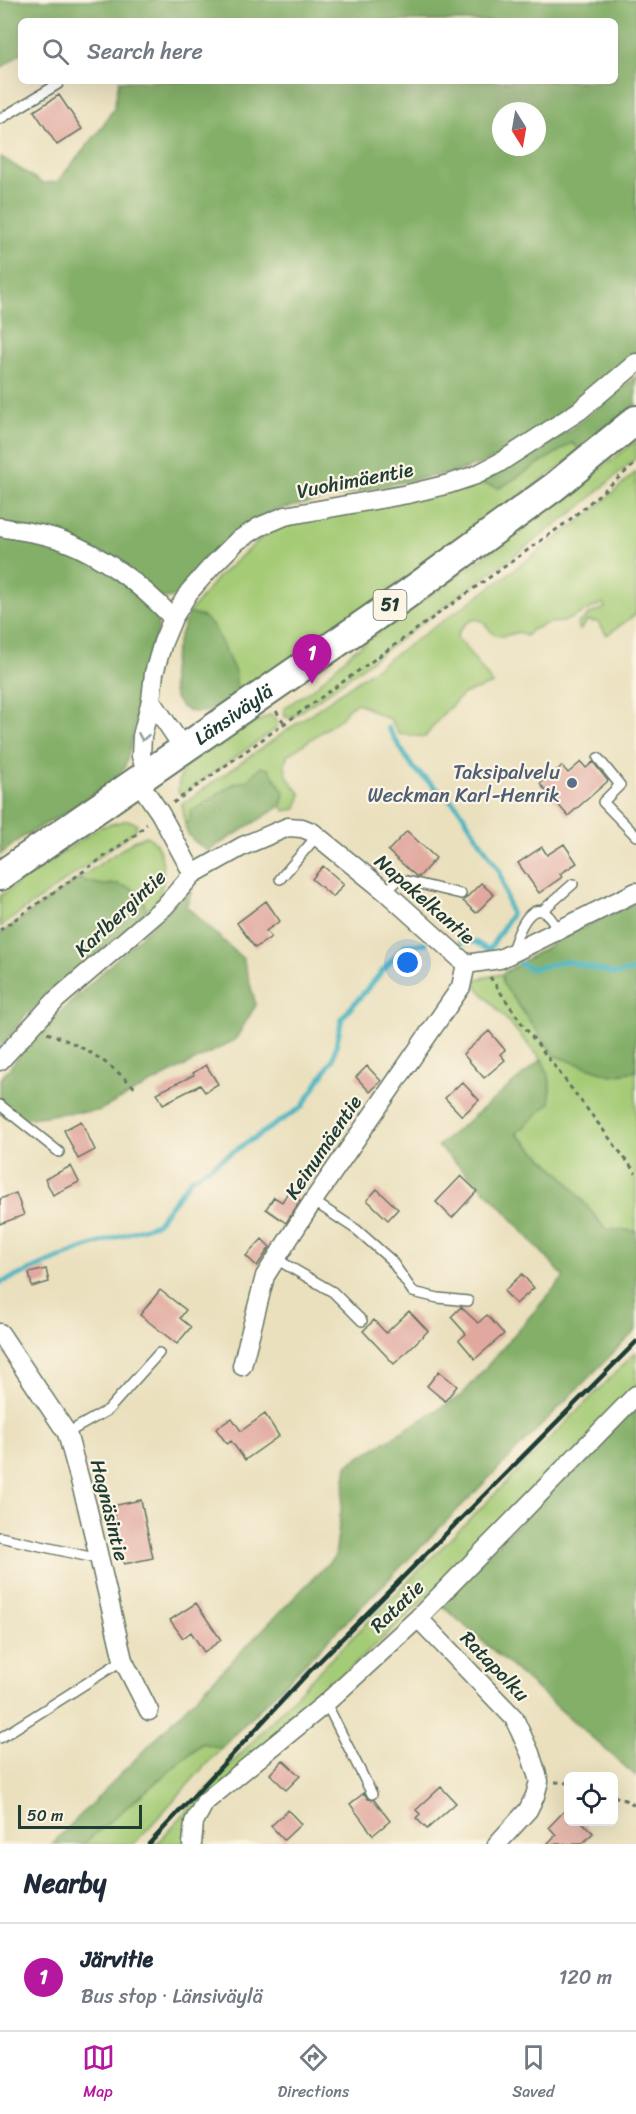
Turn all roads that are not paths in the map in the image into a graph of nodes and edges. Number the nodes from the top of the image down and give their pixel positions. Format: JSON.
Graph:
{"nodes":[{"id":1,"x":58,"y":84,"type":"dead end"},
{"id":2,"x":0,"y":119,"type":"edge"},
{"id":3,"x":636,"y":363,"type":"edge"},
{"id":4,"x":636,"y":420,"type":"edge"},
{"id":5,"x":0,"y":527,"type":"edge"},
{"id":6,"x":173,"y":618,"type":"junction"},
{"id":7,"x":151,"y":700,"type":"junction"},
{"id":8,"x":184,"y":749,"type":"junction"},
{"id":9,"x":598,"y":758,"type":"dead end"},
{"id":10,"x":142,"y":778,"type":"junction"},
{"id":11,"x":317,"y":836,"type":"junction"},
{"id":12,"x":636,"y":836,"type":"edge"},
{"id":13,"x":193,"y":874,"type":"junction"},
{"id":14,"x":0,"y":876,"type":"edge"},
{"id":15,"x":280,"y":879,"type":"dead end"},
{"id":16,"x":573,"y":884,"type":"dead end"},
{"id":17,"x":386,"y":892,"type":"junction"},
{"id":18,"x":636,"y":892,"type":"edge"},
{"id":19,"x":461,"y":894,"type":"dead end"},
{"id":20,"x":542,"y":911,"type":"junction"},
{"id":21,"x":558,"y":930,"type":"junction"},
{"id":22,"x":511,"y":954,"type":"junction"},
{"id":23,"x":473,"y":964,"type":"junction"},
{"id":24,"x":0,"y":1061,"type":"edge"},
{"id":25,"x":0,"y":1105,"type":"edge"},
{"id":26,"x":59,"y":1152,"type":"dead end"},
{"id":27,"x":313,"y":1201,"type":"junction"},
{"id":28,"x":276,"y":1259,"type":"junction"},
{"id":29,"x":468,"y":1300,"type":"dead end"},
{"id":30,"x":362,"y":1321,"type":"dead end"},
{"id":31,"x":0,"y":1333,"type":"edge"},
{"id":32,"x":159,"y":1353,"type":"dead end"},
{"id":33,"x":242,"y":1366,"type":"dead end"},
{"id":34,"x":636,"y":1395,"type":"edge"},
{"id":35,"x":67,"y":1433,"type":"junction"},
{"id":36,"x":0,"y":1537,"type":"edge"},
{"id":37,"x":99,"y":1559,"type":"junction"},
{"id":38,"x":418,"y":1618,"type":"junction"},
{"id":39,"x":123,"y":1660,"type":"junction"},
{"id":40,"x":326,"y":1703,"type":"junction"},
{"id":41,"x":149,"y":1711,"type":"dead end"},
{"id":42,"x":0,"y":1738,"type":"edge"},
{"id":43,"x":372,"y":1794,"type":"dead end"},
{"id":44,"x":192,"y":1844,"type":"edge"},
{"id":45,"x":497,"y":1844,"type":"edge"}],
"edges":[{"from":1,"to":2,"type":"lane"},
{"from":3,"to":6,"type":"street","name":"Vuohimäentie"},
{"from":4,"to":8,"type":"main road","name":"Länsiväylä","number":"51"},
{"from":5,"to":6,"type":"street"},
{"from":6,"to":7,"type":"street","name":"Vuohimäentie"},
{"from":7,"to":8,"type":"street"},
{"from":7,"to":10,"type":"street","name":"Vuohimäentie","one_way":true},
{"from":8,"to":10,"type":"main road","name":"Länsiväylä","number":"51"},
{"from":9,"to":12,"type":"lane"},
{"from":10,"to":13,"type":"street","name":"Karlbergintie"},
{"from":10,"to":14,"type":"main road","name":"Länsiväylä","number":"51"},
{"from":11,"to":13,"type":"street","name":"Napakelkantie"},
{"from":11,"to":15,"type":"lane"},
{"from":11,"to":17,"type":"street","name":"Napakelkantie"},
{"from":13,"to":24,"type":"street","name":"Karlbergintie"},
{"from":16,"to":20,"type":"lane"},
{"from":17,"to":19,"type":"lane"},
{"from":17,"to":23,"type":"street","name":"Napakelkantie"},
{"from":18,"to":21,"type":"street","name":"Napakelkantie"},
{"from":20,"to":21,"type":"lane"},
{"from":20,"to":22,"type":"lane"},
{"from":21,"to":22,"type":"street","name":"Napakelkantie"},
{"from":22,"to":23,"type":"street","name":"Napakelkantie"},
{"from":23,"to":27,"type":"street","name":"Keinumäentie"},
{"from":25,"to":26,"type":"lane"},
{"from":27,"to":28,"type":"street","name":"Keinumäentie"},
{"from":27,"to":29,"type":"lane"},
{"from":28,"to":30,"type":"lane"},
{"from":28,"to":33,"type":"street","name":"Keinumäentie"},
{"from":31,"to":35,"type":"street","name":"Hagnäsintie"},
{"from":32,"to":35,"type":"lane"},
{"from":34,"to":38,"type":"street","name":"Ratatie"},
{"from":35,"to":37,"type":"street","name":"Hagnäsintie"},
{"from":36,"to":37,"type":"lane"},
{"from":37,"to":39,"type":"street","name":"Hagnäsintie"},
{"from":38,"to":40,"type":"street","name":"Ratatie"},
{"from":38,"to":45,"type":"street","name":"Ratapolku"},
{"from":39,"to":41,"type":"street","name":"Hagnäsintie"},
{"from":39,"to":42,"type":"lane"},
{"from":40,"to":43,"type":"lane"},
{"from":40,"to":44,"type":"street","name":"Ratatie"}]}
